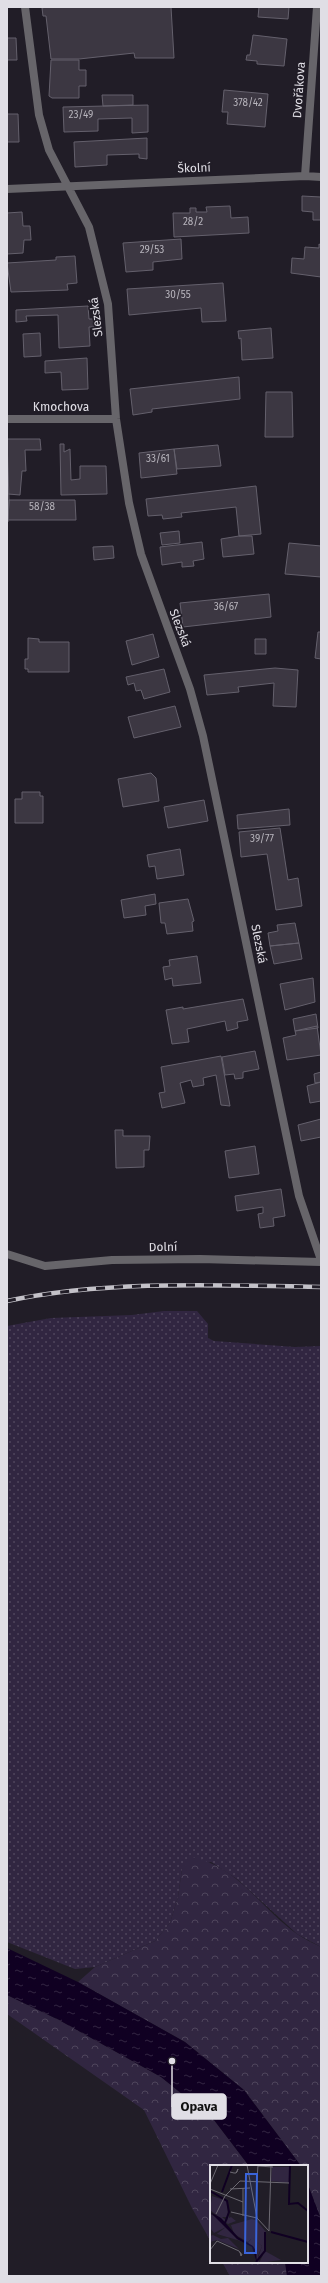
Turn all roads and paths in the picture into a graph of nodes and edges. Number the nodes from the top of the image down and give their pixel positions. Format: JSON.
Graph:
{"nodes":[{"id":1,"x":25,"y":7,"type":"edge"},
{"id":2,"x":318,"y":7,"type":"edge"},
{"id":3,"x":305,"y":176,"type":"junction"},
{"id":4,"x":321,"y":177,"type":"edge"},
{"id":5,"x":68,"y":186,"type":"junction"},
{"id":6,"x":7,"y":190,"type":"edge"},
{"id":7,"x":7,"y":419,"type":"edge"},
{"id":8,"x":116,"y":419,"type":"junction"},
{"id":9,"x":7,"y":1254,"type":"edge"},
{"id":10,"x":321,"y":1261,"type":"edge"}],
"edges":[{"from":1,"to":5,"type":"street","name":"Slezská"},
{"from":2,"to":3,"type":"street","name":"Dvořákova"},
{"from":3,"to":4,"type":"street","name":"Školní"},
{"from":3,"to":5,"type":"street","name":"Školní"},
{"from":5,"to":6,"type":"street","name":"Školní"},
{"from":5,"to":8,"type":"street","name":"Slezská"},
{"from":7,"to":8,"type":"street","name":"Kmochova"},
{"from":8,"to":10,"type":"street","name":"Slezská"},
{"from":9,"to":10,"type":"street","name":"Dolní"}]}
